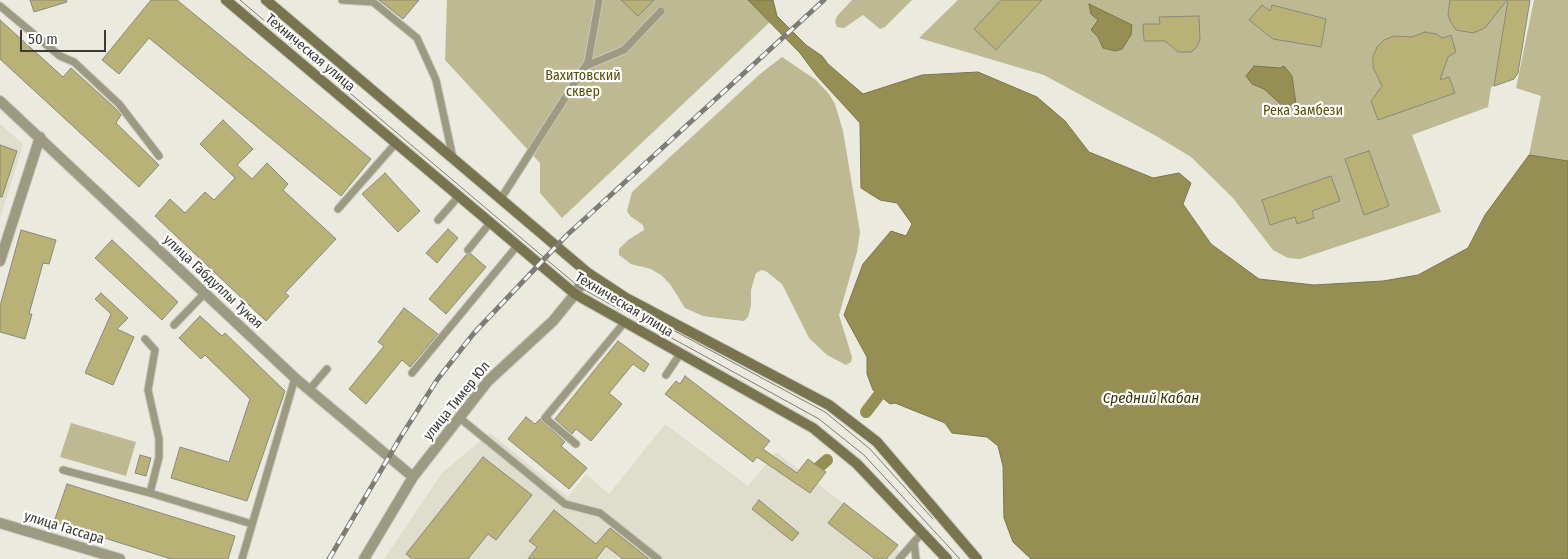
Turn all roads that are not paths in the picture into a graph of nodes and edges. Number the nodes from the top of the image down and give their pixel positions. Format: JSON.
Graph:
{"nodes":[{"id":1,"x":226,"y":0,"type":"edge"},
{"id":2,"x":266,"y":0,"type":"edge"},
{"id":3,"x":342,"y":0,"type":"edge"},
{"id":4,"x":599,"y":0,"type":"edge"},
{"id":5,"x":0,"y":6,"type":"edge"},
{"id":6,"x":661,"y":11,"type":"dead end"},
{"id":7,"x":586,"y":66,"type":"junction"},
{"id":8,"x":0,"y":101,"type":"edge"},
{"id":9,"x":40,"y":137,"type":"junction"},
{"id":10,"x":396,"y":143,"type":"junction"},
{"id":11,"x":158,"y":156,"type":"dead end"},
{"id":12,"x":454,"y":161,"type":"junction"},
{"id":13,"x":459,"y":196,"type":"junction"},
{"id":14,"x":500,"y":200,"type":"junction"},
{"id":15,"x":338,"y":209,"type":"dead end"},
{"id":16,"x":438,"y":220,"type":"dead end"},
{"id":17,"x":490,"y":223,"type":"junction"},
{"id":18,"x":517,"y":246,"type":"junction"},
{"id":19,"x":468,"y":250,"type":"dead end"},
{"id":20,"x":0,"y":262,"type":"edge"},
{"id":21,"x":588,"y":273,"type":"junction"},
{"id":22,"x":205,"y":293,"type":"junction"},
{"id":23,"x":575,"y":294,"type":"junction"},
{"id":24,"x":624,"y":323,"type":"junction"},
{"id":25,"x":174,"y":325,"type":"dead end"},
{"id":26,"x":145,"y":339,"type":"dead end"},
{"id":27,"x":680,"y":354,"type":"junction"},
{"id":28,"x":327,"y":369,"type":"dead end"},
{"id":29,"x":412,"y":373,"type":"dead end"},
{"id":30,"x":666,"y":375,"type":"dead end"},
{"id":31,"x":295,"y":378,"type":"junction"},
{"id":32,"x":309,"y":390,"type":"junction"},
{"id":33,"x":460,"y":419,"type":"junction"},
{"id":34,"x":576,"y":444,"type":"dead end"},
{"id":35,"x":63,"y":470,"type":"dead end"},
{"id":36,"x":413,"y":477,"type":"junction"},
{"id":37,"x":150,"y":493,"type":"junction"},
{"id":38,"x":0,"y":523,"type":"edge"},
{"id":39,"x":252,"y":524,"type":"junction"},
{"id":40,"x":922,"y":533,"type":"junction"},
{"id":41,"x":914,"y":542,"type":"junction"},
{"id":42,"x":120,"y":559,"type":"edge"},
{"id":43,"x":242,"y":559,"type":"edge"},
{"id":44,"x":364,"y":559,"type":"edge"},
{"id":45,"x":658,"y":559,"type":"edge"},
{"id":46,"x":899,"y":559,"type":"edge"},
{"id":47,"x":916,"y":559,"type":"edge"},
{"id":48,"x":947,"y":559,"type":"edge"},
{"id":49,"x":976,"y":559,"type":"edge"}],
"edges":[{"from":1,"to":10,"type":"main road","name":"Техническая улица"},
{"from":2,"to":12,"type":"main road","name":"Техническая улица"},
{"from":3,"to":12,"type":"lane"},
{"from":4,"to":7,"type":"lane"},
{"from":5,"to":11,"type":"lane"},
{"from":6,"to":7,"type":"lane"},
{"from":7,"to":14,"type":"lane"},
{"from":8,"to":9,"type":"street","name":"улица Габдуллы Тукая"},
{"from":9,"to":20,"type":"street"},
{"from":9,"to":22,"type":"street","name":"улица Габдуллы Тукая"},
{"from":10,"to":13,"type":"main road","name":"Техническая улица"},
{"from":10,"to":15,"type":"lane"},
{"from":12,"to":14,"type":"main road","name":"Техническая улица"},
{"from":13,"to":16,"type":"lane"},
{"from":13,"to":17,"type":"main road","name":"Техническая улица"},
{"from":14,"to":21,"type":"main road","name":"Техническая улица"},
{"from":17,"to":18,"type":"main road","name":"Техническая улица"},
{"from":17,"to":19,"type":"lane"},
{"from":18,"to":23,"type":"main road","name":"Техническая улица"},
{"from":18,"to":29,"type":"lane"},
{"from":21,"to":23,"type":"street","name":"улица Тимер Юл"},
{"from":21,"to":49,"type":"main road","name":"Техническая улица"},
{"from":22,"to":25,"type":"lane"},
{"from":22,"to":31,"type":"street","name":"улица Габдуллы Тукая"},
{"from":23,"to":24,"type":"main road","name":"Техническая улица"},
{"from":23,"to":33,"type":"street","name":"улица Тимер Юл"},
{"from":24,"to":27,"type":"main road","name":"Техническая улица"},
{"from":24,"to":34,"type":"lane"},
{"from":26,"to":37,"type":"lane"},
{"from":27,"to":30,"type":"lane"},
{"from":27,"to":40,"type":"main road","name":"Техническая улица"},
{"from":28,"to":32,"type":"lane"},
{"from":31,"to":32,"type":"street","name":"улица Габдуллы Тукая"},
{"from":31,"to":39,"type":"lane"},
{"from":32,"to":36,"type":"street","name":"улица Габдуллы Тукая"},
{"from":33,"to":36,"type":"street","name":"улица Тимер Юл"},
{"from":33,"to":45,"type":"lane"},
{"from":35,"to":37,"type":"lane"},
{"from":36,"to":44,"type":"street","name":"улица Тимер Юл"},
{"from":37,"to":39,"type":"lane"},
{"from":38,"to":42,"type":"street","name":"улица Гассара"},
{"from":39,"to":43,"type":"lane"},
{"from":40,"to":41,"type":"lane"},
{"from":40,"to":48,"type":"main road","name":"Техническая улица"},
{"from":41,"to":46,"type":"lane"},
{"from":41,"to":47,"type":"lane"}]}
